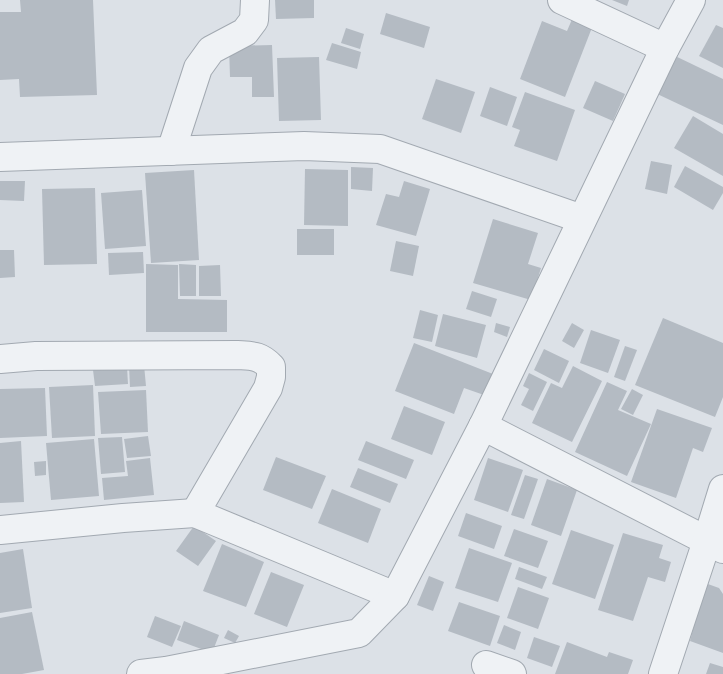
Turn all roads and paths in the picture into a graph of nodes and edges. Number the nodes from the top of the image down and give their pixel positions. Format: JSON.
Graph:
{"nodes":[{"id":1,"x":255,"y":0,"type":"edge"},
{"id":2,"x":562,"y":0,"type":"edge"},
{"id":3,"x":691,"y":0,"type":"edge"},
{"id":4,"x":665,"y":48,"type":"junction"},
{"id":5,"x":171,"y":151,"type":"junction"},
{"id":6,"x":0,"y":157,"type":"edge"},
{"id":7,"x":582,"y":220,"type":"junction"},
{"id":8,"x":0,"y":358,"type":"edge"},
{"id":9,"x":483,"y":426,"type":"junction"},
{"id":10,"x":723,"y":488,"type":"edge"},
{"id":11,"x":195,"y":513,"type":"junction"},
{"id":12,"x":0,"y":530,"type":"edge"},
{"id":13,"x":715,"y":545,"type":"edge"},
{"id":14,"x":395,"y":596,"type":"junction"},
{"id":15,"x":486,"y":665,"type":"dead end"},
{"id":16,"x":158,"y":673,"type":"edge"},
{"id":17,"x":512,"y":674,"type":"edge"},
{"id":18,"x":663,"y":674,"type":"edge"}],
"edges":[{"from":1,"to":5,"type":"street"},
{"from":2,"to":4,"type":"street"},
{"from":3,"to":4,"type":"street"},
{"from":4,"to":7,"type":"street"},
{"from":5,"to":6,"type":"street"},
{"from":5,"to":7,"type":"street"},
{"from":7,"to":9,"type":"street"},
{"from":8,"to":11,"type":"street"},
{"from":9,"to":13,"type":"street"},
{"from":9,"to":14,"type":"street"},
{"from":10,"to":13,"type":"street"},
{"from":11,"to":12,"type":"street"},
{"from":11,"to":14,"type":"street"},
{"from":13,"to":18,"type":"street"},
{"from":14,"to":16,"type":"street"},
{"from":15,"to":17,"type":"street"}]}
